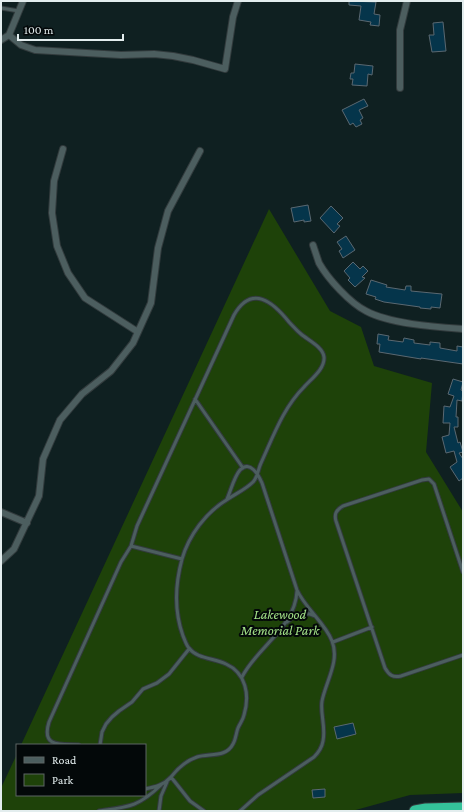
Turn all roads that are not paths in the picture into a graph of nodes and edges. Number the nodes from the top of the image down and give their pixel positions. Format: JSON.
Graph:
{"nodes":[{"id":1,"x":23,"y":1,"type":"edge"},
{"id":2,"x":238,"y":1,"type":"edge"},
{"id":3,"x":406,"y":1,"type":"edge"},
{"id":4,"x":1,"y":8,"type":"edge"},
{"id":5,"x":20,"y":11,"type":"junction"},
{"id":6,"x":9,"y":35,"type":"junction"},
{"id":7,"x":1,"y":40,"type":"edge"},
{"id":8,"x":400,"y":88,"type":"dead end"},
{"id":9,"x":63,"y":149,"type":"dead end"},
{"id":10,"x":200,"y":151,"type":"dead end"},
{"id":11,"x":313,"y":245,"type":"dead end"},
{"id":12,"x":463,"y":329,"type":"edge"},
{"id":13,"x":138,"y":332,"type":"junction"},
{"id":14,"x":195,"y":399,"type":"junction"},
{"id":15,"x":243,"y":468,"type":"junction"},
{"id":16,"x":257,"y":473,"type":"junction"},
{"id":17,"x":227,"y":499,"type":"junction"},
{"id":18,"x":1,"y":512,"type":"edge"},
{"id":19,"x":27,"y":523,"type":"junction"},
{"id":20,"x":132,"y":546,"type":"junction"},
{"id":21,"x":182,"y":559,"type":"junction"},
{"id":22,"x":1,"y":561,"type":"edge"},
{"id":23,"x":463,"y":572,"type":"edge"},
{"id":24,"x":297,"y":590,"type":"junction"},
{"id":25,"x":315,"y":616,"type":"junction"},
{"id":26,"x":284,"y":626,"type":"junction"},
{"id":27,"x":372,"y":627,"type":"junction"},
{"id":28,"x":333,"y":642,"type":"junction"},
{"id":29,"x":189,"y":649,"type":"junction"},
{"id":30,"x":463,"y":655,"type":"edge"},
{"id":31,"x":242,"y":677,"type":"junction"},
{"id":32,"x":57,"y":744,"type":"edge"},
{"id":33,"x":100,"y":744,"type":"edge"},
{"id":34,"x":171,"y":777,"type":"junction"},
{"id":35,"x":167,"y":782,"type":"junction"},
{"id":36,"x":162,"y":784,"type":"junction"},
{"id":37,"x":146,"y":788,"type":"edge"},
{"id":38,"x":463,"y":808,"type":"edge"},
{"id":39,"x":98,"y":811,"type":"edge"},
{"id":40,"x":159,"y":811,"type":"edge"},
{"id":41,"x":204,"y":811,"type":"edge"},
{"id":42,"x":240,"y":811,"type":"edge"},
{"id":43,"x":415,"y":811,"type":"edge"}],
"edges":[{"from":1,"to":5,"type":"street"},
{"from":2,"to":6,"type":"street"},
{"from":3,"to":8,"type":"street"},
{"from":4,"to":5,"type":"lane"},
{"from":5,"to":6,"type":"street"},
{"from":6,"to":7,"type":"street"},
{"from":9,"to":13,"type":"street"},
{"from":10,"to":13,"type":"street"},
{"from":11,"to":12,"type":"street"},
{"from":13,"to":19,"type":"street"},
{"from":14,"to":15,"type":"lane"},
{"from":14,"to":16,"type":"lane"},
{"from":14,"to":20,"type":"lane"},
{"from":15,"to":16,"type":"lane"},
{"from":15,"to":17,"type":"lane"},
{"from":16,"to":17,"type":"lane"},
{"from":16,"to":24,"type":"lane"},
{"from":17,"to":21,"type":"lane"},
{"from":18,"to":19,"type":"street"},
{"from":19,"to":22,"type":"street"},
{"from":20,"to":21,"type":"lane"},
{"from":20,"to":32,"type":"lane"},
{"from":21,"to":29,"type":"lane"},
{"from":23,"to":27,"type":"lane"},
{"from":24,"to":25,"type":"lane"},
{"from":24,"to":26,"type":"lane"},
{"from":25,"to":26,"type":"lane"},
{"from":25,"to":28,"type":"lane"},
{"from":26,"to":31,"type":"lane"},
{"from":27,"to":28,"type":"lane"},
{"from":27,"to":30,"type":"lane"},
{"from":28,"to":42,"type":"lane"},
{"from":29,"to":31,"type":"lane"},
{"from":29,"to":33,"type":"lane"},
{"from":31,"to":34,"type":"lane"},
{"from":34,"to":35,"type":"lane"},
{"from":34,"to":41,"type":"lane"},
{"from":35,"to":36,"type":"lane"},
{"from":35,"to":40,"type":"lane"},
{"from":36,"to":37,"type":"lane"},
{"from":36,"to":39,"type":"lane"},
{"from":38,"to":43,"type":"highway"}]}
